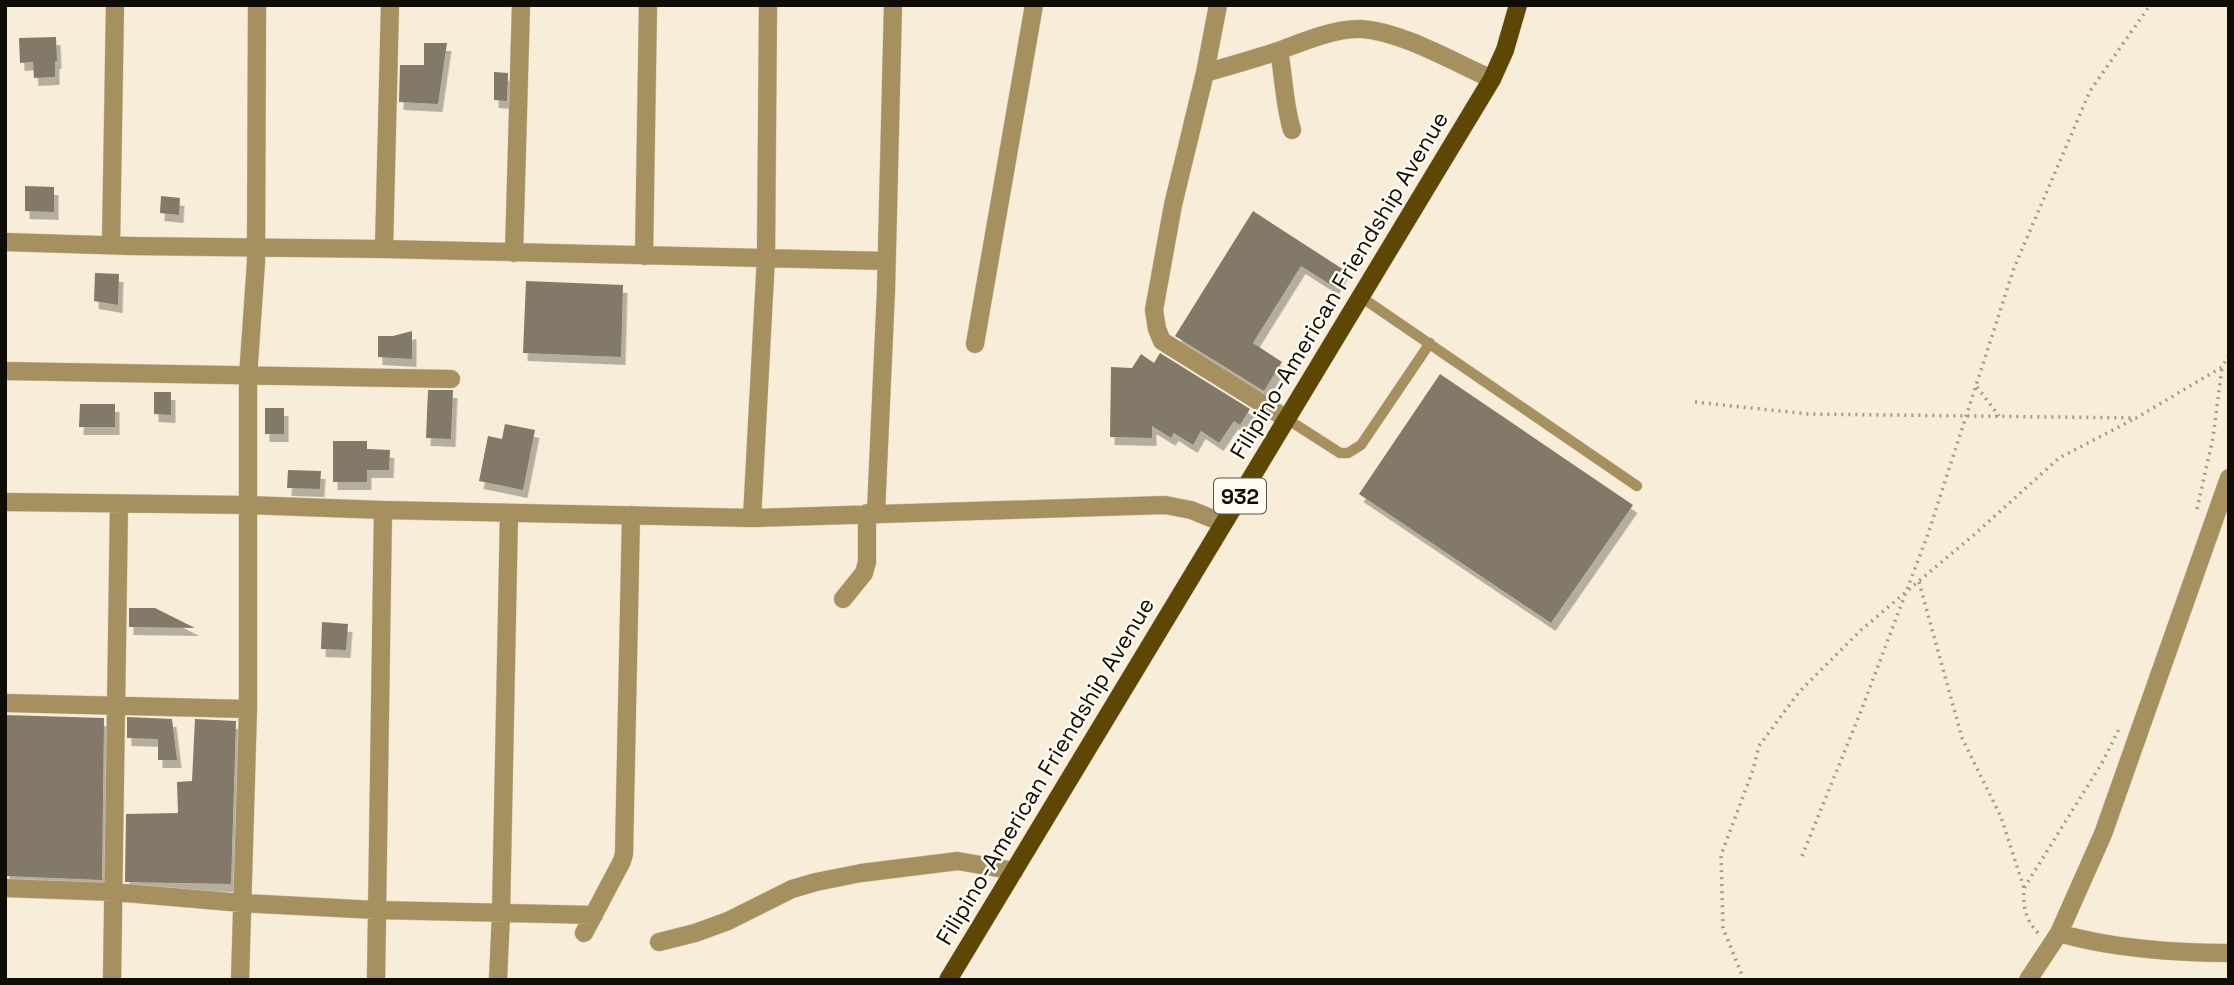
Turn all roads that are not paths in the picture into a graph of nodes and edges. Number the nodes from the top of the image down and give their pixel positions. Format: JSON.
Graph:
{"nodes":[{"id":1,"x":115,"y":5,"type":"edge"},
{"id":2,"x":257,"y":5,"type":"edge"},
{"id":3,"x":390,"y":5,"type":"edge"},
{"id":4,"x":521,"y":5,"type":"edge"},
{"id":5,"x":648,"y":5,"type":"edge"},
{"id":6,"x":768,"y":5,"type":"edge"},
{"id":7,"x":893,"y":5,"type":"edge"},
{"id":8,"x":1034,"y":5,"type":"edge"},
{"id":9,"x":1219,"y":5,"type":"edge"},
{"id":10,"x":1518,"y":5,"type":"edge"},
{"id":11,"x":1279,"y":51,"type":"junction"},
{"id":12,"x":1205,"y":73,"type":"junction"},
{"id":13,"x":1492,"y":79,"type":"junction"},
{"id":14,"x":1292,"y":130,"type":"dead end"},
{"id":15,"x":5,"y":242,"type":"edge"},
{"id":16,"x":111,"y":245,"type":"junction"},
{"id":17,"x":256,"y":247,"type":"junction"},
{"id":18,"x":383,"y":249,"type":"junction"},
{"id":19,"x":514,"y":253,"type":"junction"},
{"id":20,"x":644,"y":256,"type":"junction"},
{"id":21,"x":766,"y":257,"type":"junction"},
{"id":22,"x":886,"y":261,"type":"junction"},
{"id":23,"x":1361,"y":297,"type":"junction"},
{"id":24,"x":975,"y":344,"type":"dead end"},
{"id":25,"x":1430,"y":344,"type":"junction"},
{"id":26,"x":5,"y":371,"type":"edge"},
{"id":27,"x":248,"y":377,"type":"junction"},
{"id":28,"x":451,"y":379,"type":"dead end"},
{"id":29,"x":1287,"y":419,"type":"junction"},
{"id":30,"x":2229,"y":478,"type":"edge"},
{"id":31,"x":1637,"y":486,"type":"dead end"},
{"id":32,"x":5,"y":502,"type":"edge"},
{"id":33,"x":119,"y":505,"type":"junction"},
{"id":34,"x":248,"y":505,"type":"junction"},
{"id":35,"x":383,"y":510,"type":"junction"},
{"id":36,"x":509,"y":513,"type":"junction"},
{"id":37,"x":871,"y":513,"type":"junction"},
{"id":38,"x":632,"y":515,"type":"junction"},
{"id":39,"x":752,"y":518,"type":"junction"},
{"id":40,"x":1223,"y":523,"type":"junction"},
{"id":41,"x":843,"y":599,"type":"dead end"},
{"id":42,"x":5,"y":703,"type":"edge"},
{"id":43,"x":116,"y":704,"type":"junction"},
{"id":44,"x":248,"y":709,"type":"junction"},
{"id":45,"x":1014,"y":870,"type":"junction"},
{"id":46,"x":5,"y":888,"type":"edge"},
{"id":47,"x":114,"y":892,"type":"junction"},
{"id":48,"x":242,"y":903,"type":"junction"},
{"id":49,"x":376,"y":910,"type":"junction"},
{"id":50,"x":501,"y":914,"type":"junction"},
{"id":51,"x":594,"y":915,"type":"junction"},
{"id":52,"x":584,"y":933,"type":"dead end"},
{"id":53,"x":2059,"y":933,"type":"junction"},
{"id":54,"x":659,"y":942,"type":"dead end"},
{"id":55,"x":2229,"y":953,"type":"edge"},
{"id":56,"x":112,"y":980,"type":"edge"},
{"id":57,"x":240,"y":980,"type":"edge"},
{"id":58,"x":376,"y":980,"type":"edge"},
{"id":59,"x":498,"y":980,"type":"edge"},
{"id":60,"x":948,"y":980,"type":"edge"},
{"id":61,"x":2028,"y":980,"type":"edge"}],
"edges":[{"from":1,"to":16,"type":"street"},
{"from":2,"to":17,"type":"street"},
{"from":3,"to":18,"type":"street"},
{"from":4,"to":19,"type":"street"},
{"from":5,"to":20,"type":"street"},
{"from":6,"to":21,"type":"street"},
{"from":7,"to":22,"type":"street"},
{"from":8,"to":24,"type":"street"},
{"from":9,"to":12,"type":"street"},
{"from":10,"to":13,"type":"main road","name":"Filipino-American Friendship Avenue","number":"932"},
{"from":11,"to":12,"type":"street"},
{"from":11,"to":13,"type":"street"},
{"from":11,"to":14,"type":"street"},
{"from":12,"to":29,"type":"street"},
{"from":13,"to":23,"type":"main road","name":"Filipino-American Friendship Avenue","number":"932"},
{"from":15,"to":16,"type":"street"},
{"from":16,"to":17,"type":"street"},
{"from":17,"to":18,"type":"street"},
{"from":17,"to":27,"type":"street"},
{"from":18,"to":19,"type":"street"},
{"from":19,"to":20,"type":"street"},
{"from":20,"to":21,"type":"street"},
{"from":21,"to":22,"type":"street"},
{"from":21,"to":39,"type":"street"},
{"from":22,"to":37,"type":"street"},
{"from":23,"to":25,"type":"lane"},
{"from":23,"to":29,"type":"main road","name":"Filipino-American Friendship Avenue","number":"932"},
{"from":25,"to":29,"type":"lane"},
{"from":25,"to":31,"type":"lane"},
{"from":26,"to":27,"type":"street"},
{"from":27,"to":28,"type":"street"},
{"from":27,"to":34,"type":"street"},
{"from":29,"to":40,"type":"main road","name":"Filipino-American Friendship Avenue","number":"932"},
{"from":30,"to":53,"type":"street"},
{"from":32,"to":33,"type":"street"},
{"from":33,"to":34,"type":"street"},
{"from":33,"to":43,"type":"street"},
{"from":34,"to":35,"type":"street"},
{"from":34,"to":44,"type":"street"},
{"from":35,"to":36,"type":"street"},
{"from":35,"to":49,"type":"street"},
{"from":36,"to":38,"type":"street"},
{"from":36,"to":50,"type":"street"},
{"from":37,"to":39,"type":"street"},
{"from":37,"to":40,"type":"street"},
{"from":37,"to":41,"type":"street"},
{"from":38,"to":39,"type":"street"},
{"from":38,"to":51,"type":"street"},
{"from":40,"to":45,"type":"main road","name":"Filipino-American Friendship Avenue","number":"932"},
{"from":42,"to":43,"type":"street"},
{"from":43,"to":44,"type":"street"},
{"from":43,"to":47,"type":"street"},
{"from":44,"to":48,"type":"street"},
{"from":45,"to":54,"type":"street"},
{"from":45,"to":60,"type":"main road","name":"Filipino-American Friendship Avenue","number":"932"},
{"from":46,"to":47,"type":"street"},
{"from":47,"to":48,"type":"street"},
{"from":47,"to":56,"type":"street"},
{"from":48,"to":49,"type":"street"},
{"from":48,"to":57,"type":"street"},
{"from":49,"to":50,"type":"street"},
{"from":49,"to":58,"type":"street"},
{"from":50,"to":51,"type":"street"},
{"from":50,"to":59,"type":"street"},
{"from":51,"to":52,"type":"street"},
{"from":53,"to":55,"type":"street"},
{"from":53,"to":61,"type":"street"}]}
